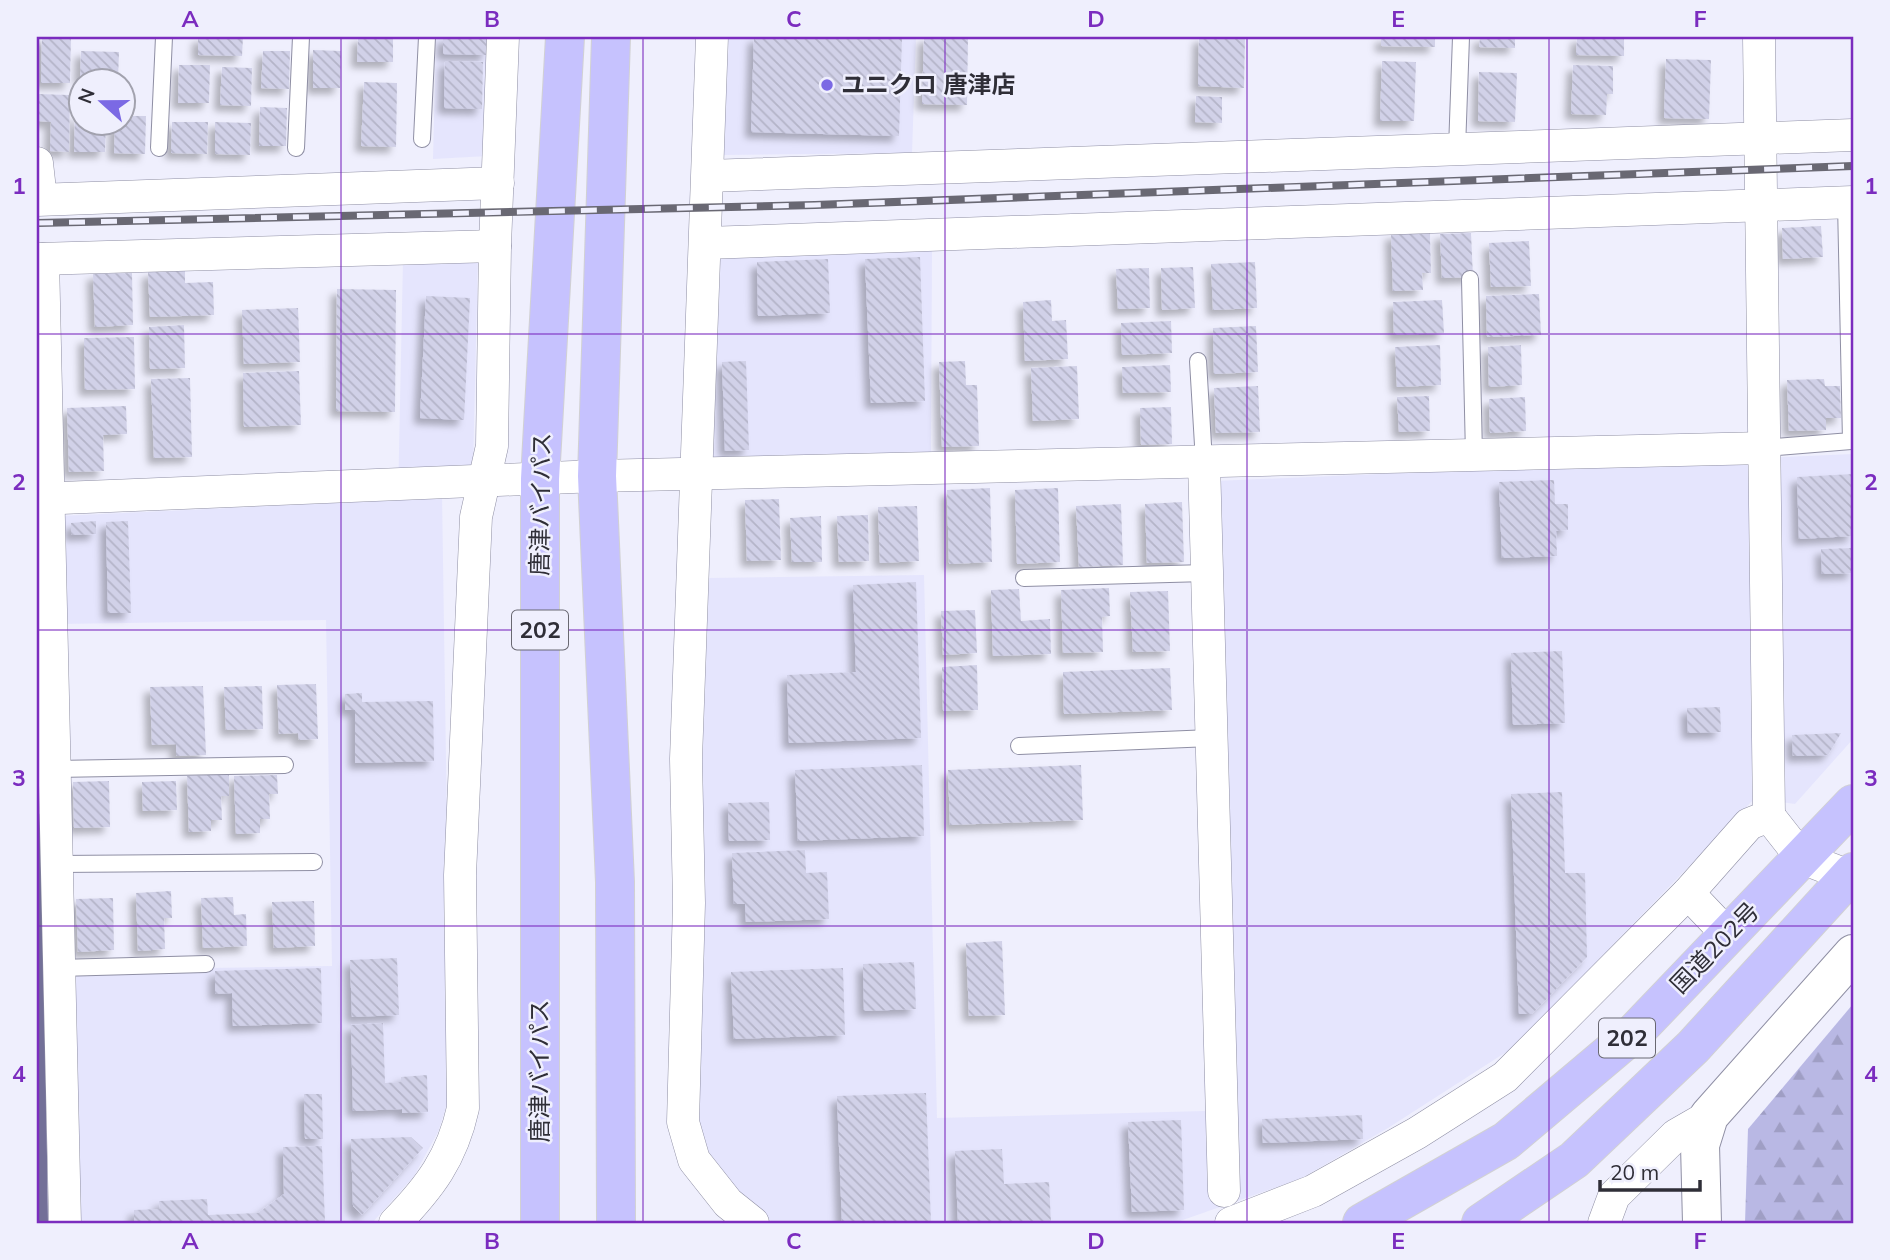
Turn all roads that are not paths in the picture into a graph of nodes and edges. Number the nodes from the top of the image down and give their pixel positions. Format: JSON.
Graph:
{"nodes":[{"id":1,"x":164,"y":37,"type":"edge"},
{"id":2,"x":301,"y":37,"type":"edge"},
{"id":3,"x":427,"y":37,"type":"edge"},
{"id":4,"x":503,"y":37,"type":"edge"},
{"id":5,"x":565,"y":37,"type":"edge"},
{"id":6,"x":611,"y":37,"type":"edge"},
{"id":7,"x":712,"y":37,"type":"edge"},
{"id":8,"x":1461,"y":37,"type":"edge"},
{"id":9,"x":1759,"y":37,"type":"edge"},
{"id":10,"x":1853,"y":135,"type":"edge"},
{"id":11,"x":1760,"y":138,"type":"junction"},
{"id":12,"x":422,"y":139,"type":"dead end"},
{"id":13,"x":159,"y":148,"type":"dead end"},
{"id":14,"x":296,"y":148,"type":"dead end"},
{"id":15,"x":1457,"y":149,"type":"junction"},
{"id":16,"x":37,"y":163,"type":"edge"},
{"id":17,"x":708,"y":176,"type":"junction"},
{"id":18,"x":498,"y":183,"type":"junction"},
{"id":19,"x":39,"y":200,"type":"edge"},
{"id":20,"x":1850,"y":203,"type":"edge"},
{"id":21,"x":1760,"y":206,"type":"junction"},
{"id":22,"x":706,"y":243,"type":"junction"},
{"id":23,"x":495,"y":246,"type":"junction"},
{"id":24,"x":40,"y":259,"type":"edge"},
{"id":25,"x":1470,"y":279,"type":"dead end"},
{"id":26,"x":1198,"y":361,"type":"dead end"},
{"id":27,"x":1764,"y":448,"type":"junction"},
{"id":28,"x":1474,"y":455,"type":"junction"},
{"id":29,"x":1203,"y":462,"type":"junction"},
{"id":30,"x":699,"y":475,"type":"junction"},
{"id":31,"x":597,"y":476,"type":"junction"},
{"id":32,"x":540,"y":480,"type":"junction"},
{"id":33,"x":481,"y":482,"type":"junction"},
{"id":34,"x":43,"y":499,"type":"edge"},
{"id":35,"x":1206,"y":573,"type":"junction"},
{"id":36,"x":1024,"y":578,"type":"dead end"},
{"id":37,"x":1211,"y":738,"type":"junction"},
{"id":38,"x":1019,"y":746,"type":"dead end"},
{"id":39,"x":285,"y":765,"type":"dead end"},
{"id":40,"x":55,"y":769,"type":"junction"},
{"id":41,"x":1853,"y":804,"type":"edge"},
{"id":42,"x":1769,"y":816,"type":"junction"},
{"id":43,"x":1802,"y":858,"type":"junction"},
{"id":44,"x":314,"y":862,"type":"dead end"},
{"id":45,"x":57,"y":864,"type":"junction"},
{"id":46,"x":1852,"y":876,"type":"edge"},
{"id":47,"x":1688,"y":893,"type":"junction"},
{"id":48,"x":1728,"y":935,"type":"junction"},
{"id":49,"x":1853,"y":954,"type":"edge"},
{"id":50,"x":206,"y":964,"type":"dead end"},
{"id":51,"x":59,"y":968,"type":"junction"},
{"id":52,"x":1709,"y":1116,"type":"junction"},
{"id":53,"x":1224,"y":1191,"type":"dead end"},
{"id":54,"x":65,"y":1223,"type":"edge"},
{"id":55,"x":395,"y":1223,"type":"edge"},
{"id":56,"x":540,"y":1223,"type":"edge"},
{"id":57,"x":616,"y":1223,"type":"edge"},
{"id":58,"x":752,"y":1223,"type":"edge"},
{"id":59,"x":1231,"y":1223,"type":"edge"},
{"id":60,"x":1362,"y":1223,"type":"edge"},
{"id":61,"x":1481,"y":1223,"type":"edge"},
{"id":62,"x":1604,"y":1223,"type":"edge"},
{"id":63,"x":1702,"y":1223,"type":"edge"}],
"edges":[{"from":1,"to":13,"type":"lane"},
{"from":2,"to":14,"type":"lane"},
{"from":3,"to":12,"type":"lane"},
{"from":4,"to":18,"type":"street"},
{"from":5,"to":32,"type":"highway","name":"唐津バイパス","number":"202"},
{"from":6,"to":31,"type":"highway","number":"202"},
{"from":7,"to":17,"type":"street"},
{"from":8,"to":15,"type":"lane"},
{"from":9,"to":11,"type":"street"},
{"from":10,"to":11,"type":"street"},
{"from":11,"to":15,"type":"street"},
{"from":11,"to":21,"type":"street"},
{"from":15,"to":17,"type":"street"},
{"from":16,"to":19,"type":"street"},
{"from":17,"to":22,"type":"street"},
{"from":18,"to":19,"type":"street"},
{"from":18,"to":23,"type":"street"},
{"from":20,"to":21,"type":"street"},
{"from":20,"to":27,"type":"lane"},
{"from":21,"to":22,"type":"street"},
{"from":21,"to":27,"type":"street"},
{"from":22,"to":30,"type":"street"},
{"from":23,"to":24,"type":"street"},
{"from":23,"to":33,"type":"street"},
{"from":24,"to":34,"type":"street"},
{"from":25,"to":28,"type":"lane"},
{"from":26,"to":29,"type":"lane"},
{"from":27,"to":28,"type":"street"},
{"from":27,"to":42,"type":"street"},
{"from":28,"to":29,"type":"street"},
{"from":29,"to":30,"type":"street"},
{"from":29,"to":35,"type":"street"},
{"from":30,"to":31,"type":"street"},
{"from":30,"to":58,"type":"street"},
{"from":31,"to":32,"type":"street"},
{"from":31,"to":57,"type":"highway","number":"202"},
{"from":32,"to":33,"type":"street"},
{"from":32,"to":56,"type":"highway","name":"唐津バイパス","number":"202"},
{"from":33,"to":34,"type":"street"},
{"from":33,"to":55,"type":"street"},
{"from":34,"to":40,"type":"street"},
{"from":35,"to":36,"type":"lane"},
{"from":35,"to":37,"type":"street"},
{"from":37,"to":38,"type":"lane"},
{"from":37,"to":53,"type":"street"},
{"from":39,"to":40,"type":"lane"},
{"from":40,"to":45,"type":"street"},
{"from":41,"to":43,"type":"highway","name":"国道202号","number":"202"},
{"from":42,"to":43,"type":"street"},
{"from":42,"to":47,"type":"street"},
{"from":43,"to":46,"type":"street"},
{"from":43,"to":48,"type":"highway","name":"国道202号","number":"202"},
{"from":44,"to":45,"type":"lane"},
{"from":45,"to":51,"type":"street"},
{"from":46,"to":61,"type":"highway","name":"国道202号","number":"202"},
{"from":47,"to":48,"type":"street"},
{"from":47,"to":59,"type":"street"},
{"from":48,"to":60,"type":"highway","name":"国道202号","number":"202"},
{"from":49,"to":52,"type":"street"},
{"from":50,"to":51,"type":"lane"},
{"from":51,"to":54,"type":"street"},
{"from":52,"to":62,"type":"street"},
{"from":52,"to":63,"type":"street"}]}
